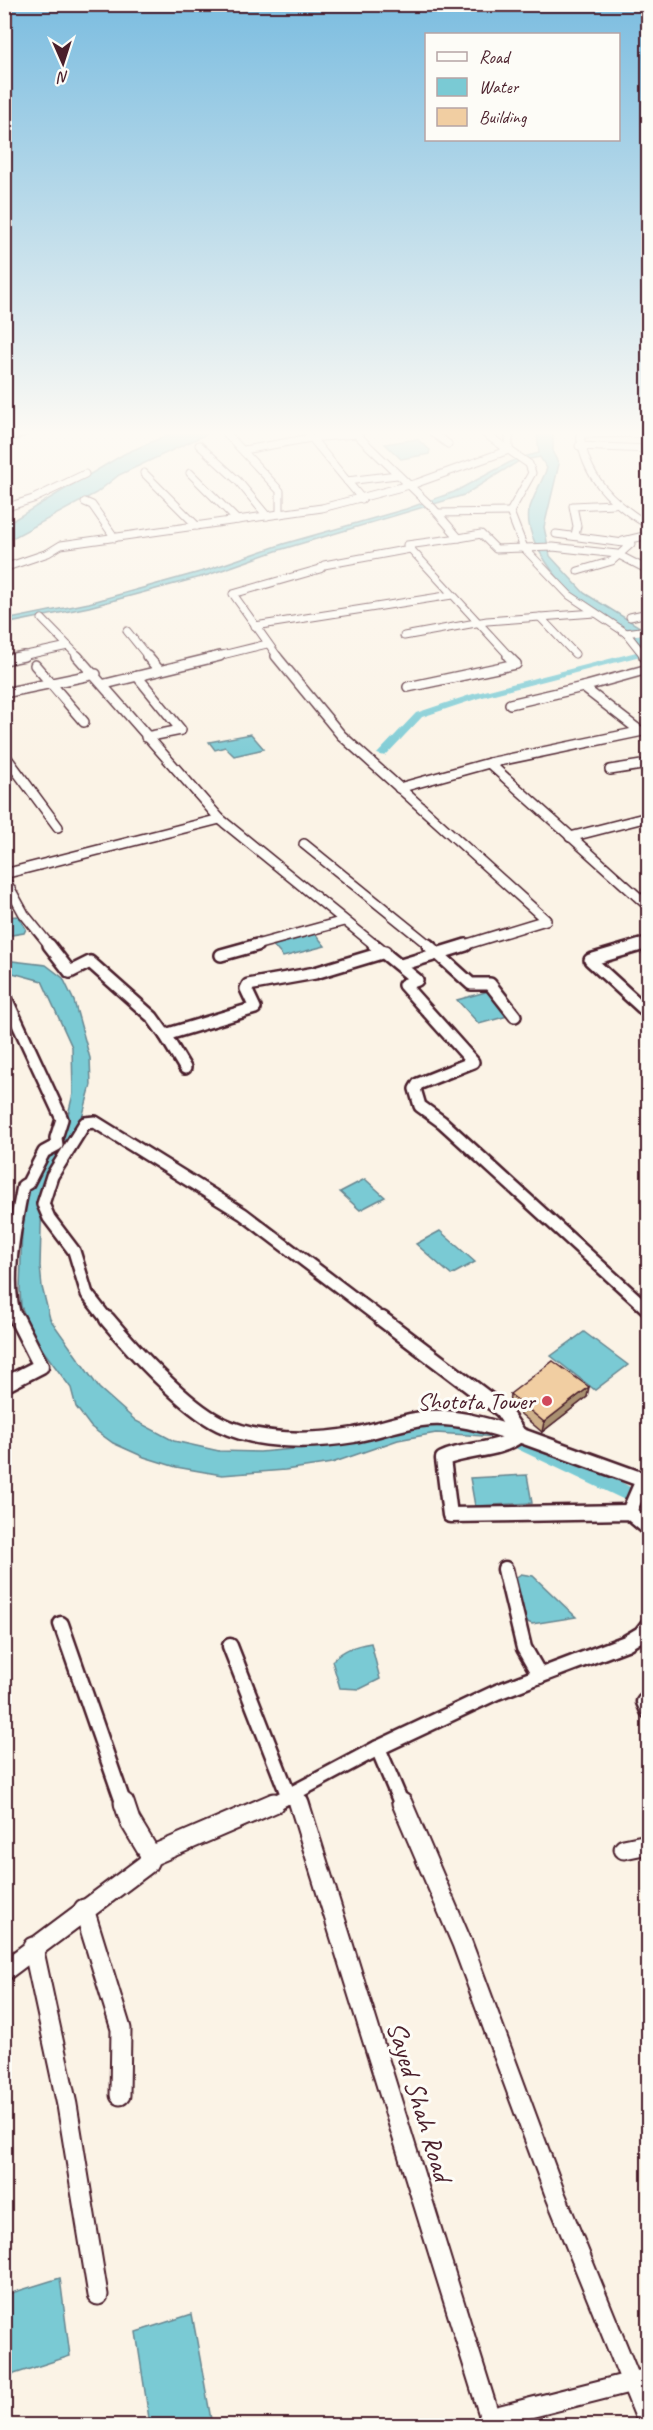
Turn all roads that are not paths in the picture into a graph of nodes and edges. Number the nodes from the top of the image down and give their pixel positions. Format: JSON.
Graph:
{"nodes":[{"id":1,"x":59,"y":546,"type":"edge"},
{"id":2,"x":408,"y":546,"type":"edge"},
{"id":3,"x":493,"y":546,"type":"edge"},
{"id":4,"x":628,"y":546,"type":"edge"},
{"id":5,"x":527,"y":548,"type":"junction"},
{"id":6,"x":410,"y":549,"type":"junction"},
{"id":7,"x":617,"y":554,"type":"junction"},
{"id":8,"x":4,"y":568,"type":"edge"},
{"id":9,"x":648,"y":570,"type":"edge"},
{"id":10,"x":578,"y":571,"type":"dead end"},
{"id":11,"x":452,"y":595,"type":"junction"},
{"id":12,"x":595,"y":613,"type":"junction"},
{"id":13,"x":648,"y":613,"type":"edge"},
{"id":14,"x":630,"y":617,"type":"dead end"},
{"id":15,"x":540,"y":618,"type":"junction"},
{"id":16,"x":42,"y":619,"type":"dead end"},
{"id":17,"x":477,"y":625,"type":"junction"},
{"id":18,"x":255,"y":626,"type":"junction"},
{"id":19,"x":127,"y":631,"type":"dead end"},
{"id":20,"x":648,"y":631,"type":"edge"},
{"id":21,"x":626,"y":633,"type":"junction"},
{"id":22,"x":404,"y":636,"type":"dead end"},
{"id":23,"x":267,"y":644,"type":"junction"},
{"id":24,"x":68,"y":646,"type":"junction"},
{"id":25,"x":575,"y":654,"type":"dead end"},
{"id":26,"x":4,"y":660,"type":"edge"},
{"id":27,"x":648,"y":661,"type":"edge"},
{"id":28,"x":35,"y":665,"type":"dead end"},
{"id":29,"x":648,"y":669,"type":"edge"},
{"id":30,"x":159,"y":670,"type":"junction"},
{"id":31,"x":96,"y":674,"type":"junction"},
{"id":32,"x":137,"y":676,"type":"junction"},
{"id":33,"x":51,"y":683,"type":"junction"},
{"id":34,"x":105,"y":684,"type":"junction"},
{"id":35,"x":408,"y":687,"type":"dead end"},
{"id":36,"x":583,"y":687,"type":"junction"},
{"id":37,"x":4,"y":693,"type":"edge"},
{"id":38,"x":510,"y":704,"type":"dead end"},
{"id":39,"x":84,"y":722,"type":"dead end"},
{"id":40,"x":644,"y":730,"type":"edge"},
{"id":41,"x":146,"y":737,"type":"junction"},
{"id":42,"x":4,"y":754,"type":"edge"},
{"id":43,"x":489,"y":763,"type":"junction"},
{"id":44,"x":648,"y":764,"type":"edge"},
{"id":45,"x":610,"y":771,"type":"dead end"},
{"id":46,"x":399,"y":788,"type":"junction"},
{"id":47,"x":648,"y":817,"type":"edge"},
{"id":48,"x":220,"y":819,"type":"junction"},
{"id":49,"x":58,"y":827,"type":"dead end"},
{"id":50,"x":570,"y":837,"type":"junction"},
{"id":51,"x":303,"y":844,"type":"dead end"},
{"id":52,"x":4,"y":876,"type":"edge"},
{"id":53,"x":648,"y":906,"type":"edge"},
{"id":54,"x":344,"y":921,"type":"junction"},
{"id":55,"x":648,"y":943,"type":"edge"},
{"id":56,"x":385,"y":952,"type":"junction"},
{"id":57,"x":437,"y":952,"type":"junction"},
{"id":58,"x":221,"y":956,"type":"dead end"},
{"id":59,"x":401,"y":965,"type":"junction"},
{"id":60,"x":4,"y":994,"type":"edge"},
{"id":61,"x":648,"y":1013,"type":"edge"},
{"id":62,"x":515,"y":1016,"type":"dead end"},
{"id":63,"x":165,"y":1035,"type":"junction"},
{"id":64,"x":185,"y":1068,"type":"dead end"},
{"id":65,"x":648,"y":1310,"type":"edge"},
{"id":66,"x":4,"y":1385,"type":"edge"},
{"id":67,"x":519,"y":1436,"type":"junction"},
{"id":68,"x":646,"y":1478,"type":"edge"},
{"id":69,"x":629,"y":1512,"type":"junction"},
{"id":70,"x":648,"y":1528,"type":"edge"},
{"id":71,"x":505,"y":1569,"type":"dead end"},
{"id":72,"x":61,"y":1624,"type":"dead end"},
{"id":73,"x":648,"y":1625,"type":"edge"},
{"id":74,"x":230,"y":1646,"type":"dead end"},
{"id":75,"x":540,"y":1676,"type":"junction"},
{"id":76,"x":378,"y":1748,"type":"junction"},
{"id":77,"x":293,"y":1794,"type":"junction"},
{"id":78,"x":648,"y":1844,"type":"edge"},
{"id":79,"x":624,"y":1849,"type":"dead end"},
{"id":80,"x":151,"y":1856,"type":"junction"},
{"id":81,"x":84,"y":1909,"type":"junction"},
{"id":82,"x":33,"y":1947,"type":"junction"},
{"id":83,"x":4,"y":1971,"type":"edge"},
{"id":84,"x":120,"y":2094,"type":"dead end"},
{"id":85,"x":98,"y":2295,"type":"dead end"},
{"id":86,"x":641,"y":2380,"type":"edge"},
{"id":87,"x":488,"y":2422,"type":"edge"},
{"id":88,"x":648,"y":2423,"type":"edge"}],
"edges":[{"from":1,"to":8,"type":"street"},
{"from":2,"to":6,"type":"street"},
{"from":3,"to":5,"type":"street"},
{"from":4,"to":7,"type":"street"},
{"from":5,"to":7,"type":"street"},
{"from":5,"to":12,"type":"street"},
{"from":6,"to":11,"type":"street"},
{"from":6,"to":18,"type":"street"},
{"from":7,"to":9,"type":"street"},
{"from":7,"to":10,"type":"street"},
{"from":11,"to":17,"type":"street"},
{"from":11,"to":18,"type":"street"},
{"from":12,"to":15,"type":"street"},
{"from":12,"to":21,"type":"street"},
{"from":13,"to":14,"type":"street"},
{"from":15,"to":17,"type":"street"},
{"from":15,"to":25,"type":"street"},
{"from":16,"to":24,"type":"street"},
{"from":17,"to":22,"type":"street"},
{"from":17,"to":35,"type":"street"},
{"from":18,"to":23,"type":"street"},
{"from":19,"to":30,"type":"street"},
{"from":20,"to":21,"type":"street"},
{"from":21,"to":27,"type":"street"},
{"from":23,"to":30,"type":"street"},
{"from":23,"to":46,"type":"street"},
{"from":24,"to":26,"type":"street"},
{"from":24,"to":31,"type":"street"},
{"from":28,"to":33,"type":"street"},
{"from":29,"to":36,"type":"street"},
{"from":30,"to":32,"type":"street"},
{"from":31,"to":33,"type":"street"},
{"from":31,"to":34,"type":"street"},
{"from":32,"to":34,"type":"street"},
{"from":32,"to":41,"type":"street"},
{"from":33,"to":37,"type":"street"},
{"from":33,"to":39,"type":"street"},
{"from":34,"to":41,"type":"street"},
{"from":36,"to":38,"type":"street"},
{"from":36,"to":40,"type":"street"},
{"from":40,"to":43,"type":"street"},
{"from":41,"to":48,"type":"street"},
{"from":42,"to":49,"type":"street"},
{"from":43,"to":46,"type":"street"},
{"from":43,"to":50,"type":"street"},
{"from":44,"to":45,"type":"street"},
{"from":46,"to":57,"type":"street"},
{"from":47,"to":50,"type":"street"},
{"from":48,"to":52,"type":"street"},
{"from":48,"to":54,"type":"street"},
{"from":50,"to":53,"type":"street"},
{"from":51,"to":57,"type":"street"},
{"from":52,"to":63,"type":"street"},
{"from":54,"to":56,"type":"street"},
{"from":54,"to":58,"type":"street"},
{"from":55,"to":61,"type":"street"},
{"from":56,"to":59,"type":"street"},
{"from":56,"to":63,"type":"street"},
{"from":57,"to":59,"type":"street"},
{"from":57,"to":62,"type":"street"},
{"from":59,"to":65,"type":"street"},
{"from":60,"to":66,"type":"street"},
{"from":63,"to":64,"type":"street"},
{"from":67,"to":67,"type":"street"},
{"from":67,"to":68,"type":"street"},
{"from":67,"to":69,"type":"street"},
{"from":68,"to":69,"type":"street"},
{"from":69,"to":70,"type":"street"},
{"from":71,"to":75,"type":"street"},
{"from":72,"to":80,"type":"street"},
{"from":73,"to":75,"type":"street"},
{"from":74,"to":77,"type":"street","name":"Sayed Shah Road"},
{"from":75,"to":76,"type":"street"},
{"from":76,"to":77,"type":"street"},
{"from":76,"to":86,"type":"street"},
{"from":77,"to":80,"type":"street"},
{"from":77,"to":87,"type":"street","name":"Sayed Shah Road"},
{"from":78,"to":79,"type":"street"},
{"from":80,"to":81,"type":"street"},
{"from":81,"to":82,"type":"street"},
{"from":81,"to":84,"type":"street"},
{"from":82,"to":83,"type":"street"},
{"from":82,"to":85,"type":"street"},
{"from":86,"to":87,"type":"street"},
{"from":86,"to":88,"type":"street"}]}
